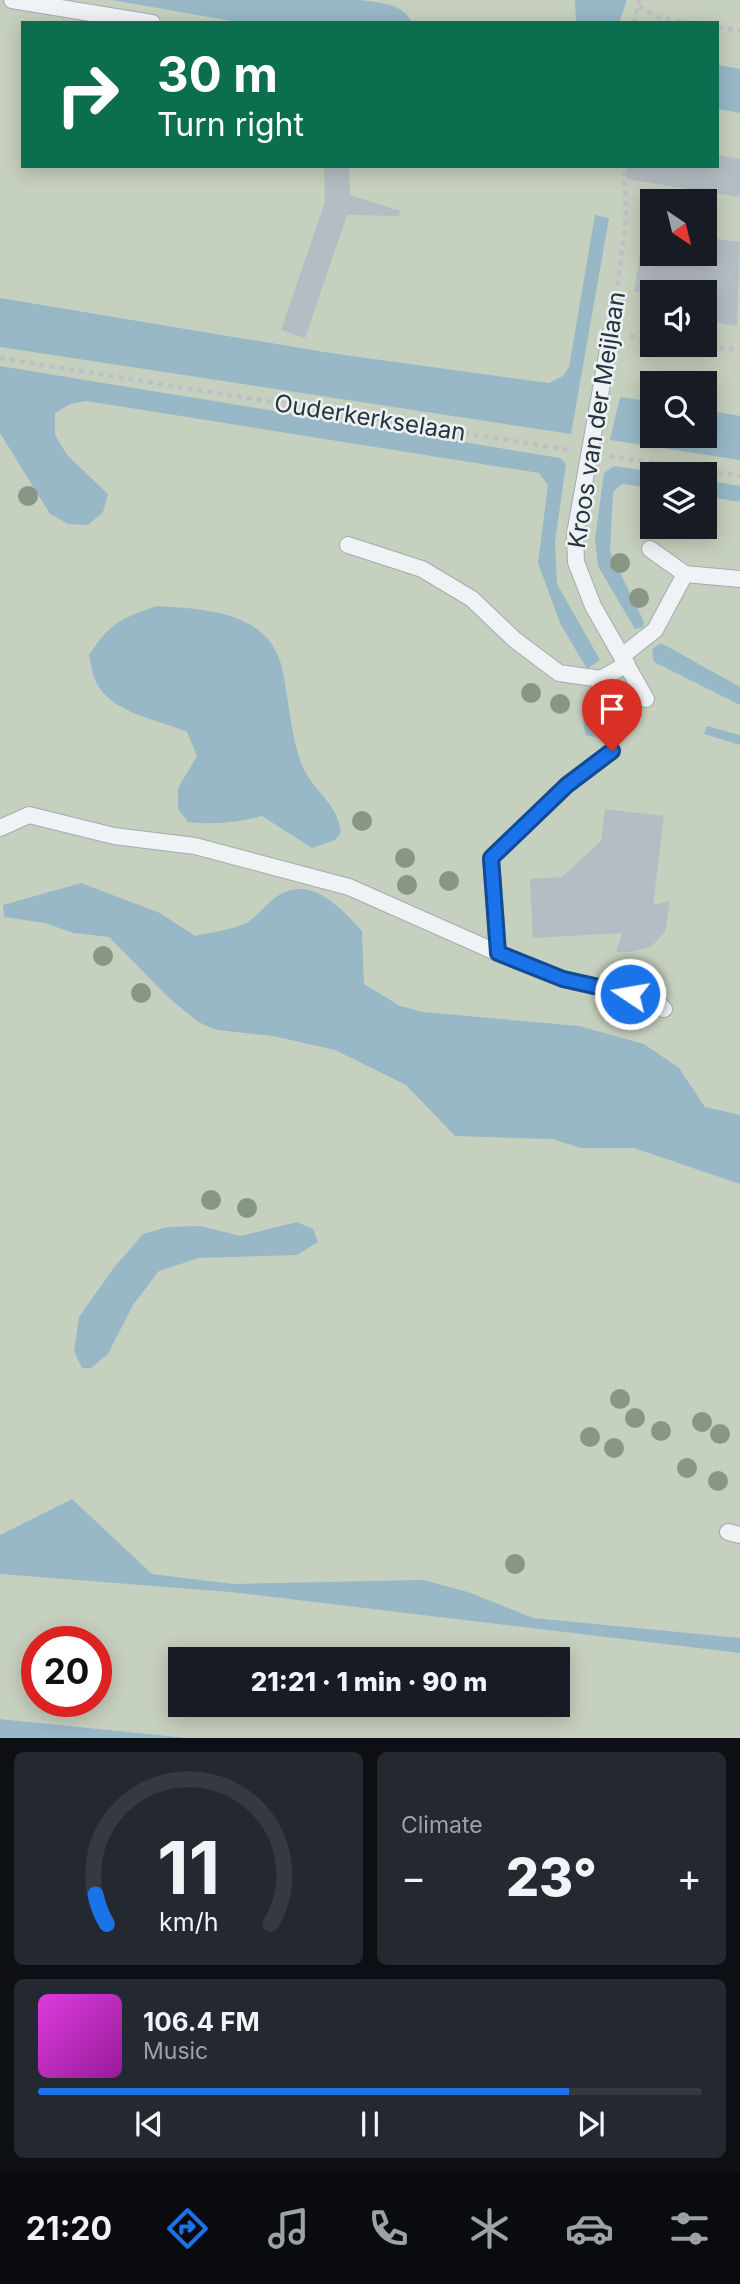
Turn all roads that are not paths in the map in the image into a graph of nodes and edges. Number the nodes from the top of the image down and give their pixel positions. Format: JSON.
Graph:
{"nodes":[{"id":1,"x":12,"y":0,"type":"edge"},
{"id":2,"x":140,"y":21,"type":"edge"},
{"id":3,"x":611,"y":333,"type":"road end"},
{"id":4,"x":348,"y":545,"type":"dead end"},
{"id":5,"x":650,"y":549,"type":"dead end"},
{"id":6,"x":685,"y":574,"type":"junction"},
{"id":7,"x":740,"y":579,"type":"edge"},
{"id":8,"x":625,"y":660,"type":"junction"},
{"id":9,"x":646,"y":699,"type":"dead end"},
{"id":10,"x":612,"y":751,"type":"dead end"},
{"id":11,"x":0,"y":828,"type":"edge"},
{"id":12,"x":498,"y":953,"type":"junction"},
{"id":13,"x":664,"y":1009,"type":"dead end"}],
"edges":[{"from":1,"to":2,"type":"lane"},
{"from":3,"to":8,"type":"lane","name":"Kroos van der Meijlaan"},
{"from":4,"to":8,"type":"lane"},
{"from":5,"to":6,"type":"lane"},
{"from":6,"to":7,"type":"lane"},
{"from":6,"to":8,"type":"lane"},
{"from":8,"to":9,"type":"lane","name":"Kroos van der Meijlaan"},
{"from":10,"to":12,"type":"lane"},
{"from":11,"to":12,"type":"lane"},
{"from":12,"to":13,"type":"lane"}]}
